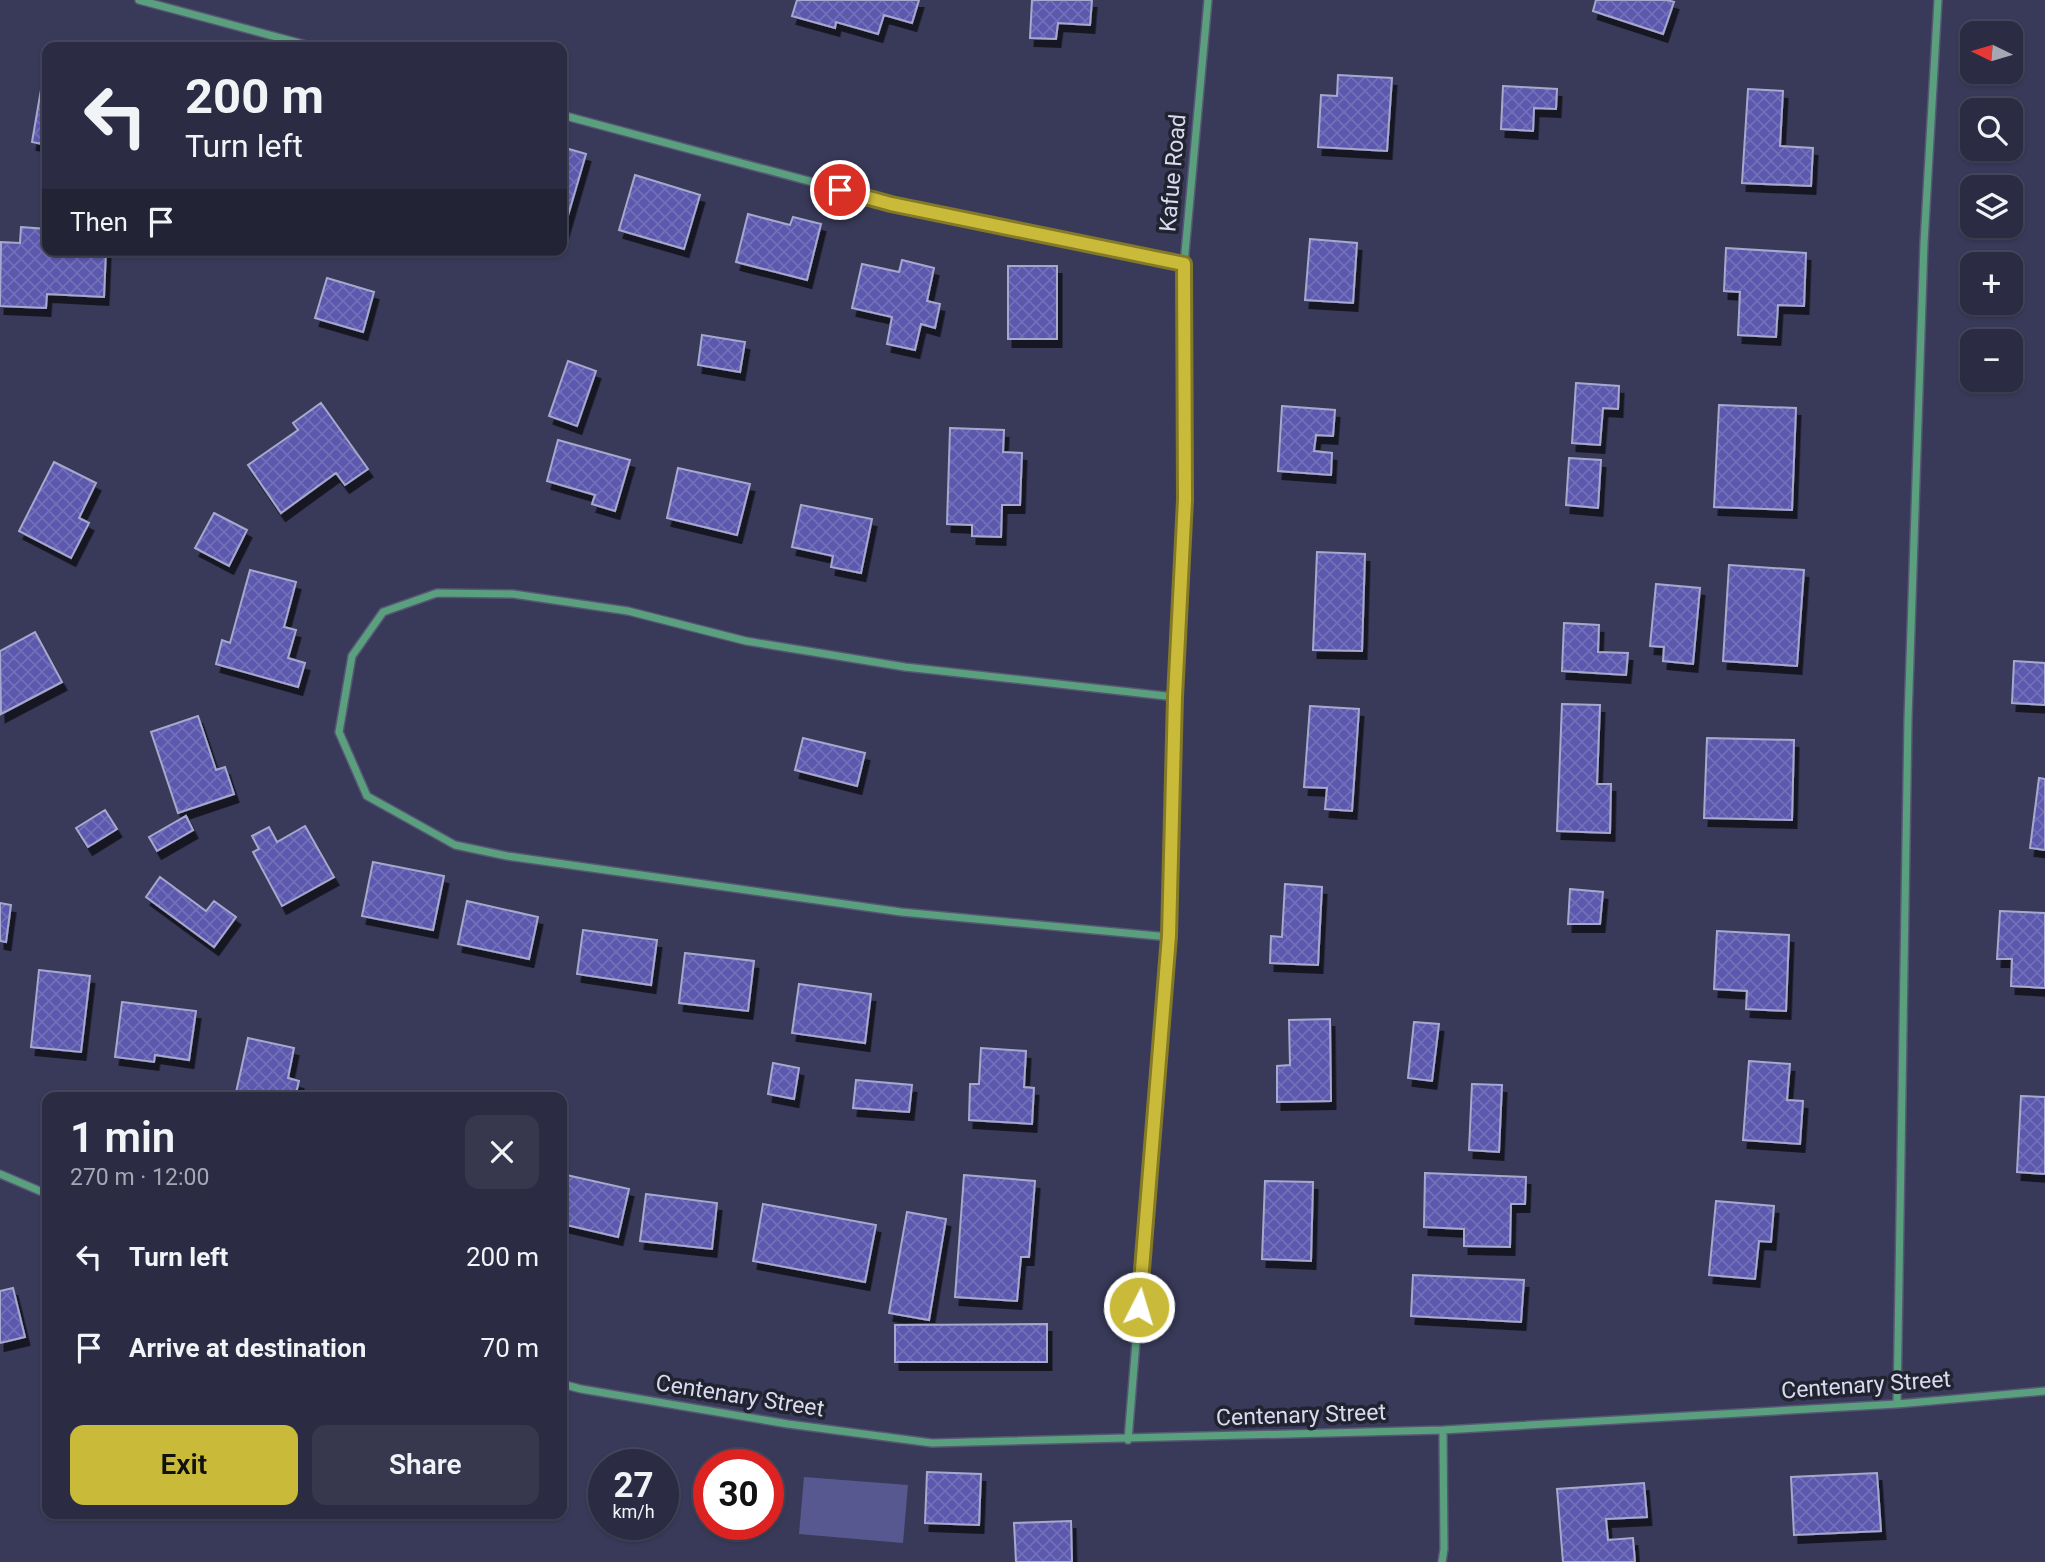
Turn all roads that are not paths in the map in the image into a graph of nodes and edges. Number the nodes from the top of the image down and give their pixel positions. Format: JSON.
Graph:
{"nodes":[{"id":1,"x":139,"y":0,"type":"edge"},
{"id":2,"x":1208,"y":0,"type":"edge"},
{"id":3,"x":1938,"y":0,"type":"edge"},
{"id":4,"x":295,"y":42,"type":"edge"},
{"id":5,"x":567,"y":116,"type":"edge"},
{"id":6,"x":1184,"y":264,"type":"junction"},
{"id":7,"x":1175,"y":697,"type":"junction"},
{"id":8,"x":1169,"y":936,"type":"junction"},
{"id":9,"x":0,"y":1174,"type":"edge"},
{"id":10,"x":42,"y":1192,"type":"edge"},
{"id":11,"x":567,"y":1386,"type":"edge"},
{"id":12,"x":2045,"y":1391,"type":"edge"},
{"id":13,"x":1897,"y":1404,"type":"junction"},
{"id":14,"x":1443,"y":1430,"type":"junction"},
{"id":15,"x":1128,"y":1440,"type":"junction"},
{"id":16,"x":1442,"y":1562,"type":"edge"}],
"edges":[{"from":1,"to":4,"type":"street"},
{"from":2,"to":6,"type":"street","name":"Kafue Road"},
{"from":3,"to":13,"type":"street"},
{"from":5,"to":6,"type":"street"},
{"from":6,"to":7,"type":"street","name":"Kafue Road"},
{"from":7,"to":8,"type":"street","name":"Kafue Road"},
{"from":7,"to":8,"type":"street"},
{"from":8,"to":15,"type":"street","name":"Kafue Road"},
{"from":9,"to":10,"type":"street"},
{"from":11,"to":15,"type":"street","name":"Centenary Street"},
{"from":12,"to":13,"type":"street","name":"Centenary Street"},
{"from":13,"to":14,"type":"street","name":"Centenary Street"},
{"from":14,"to":15,"type":"street","name":"Centenary Street"},
{"from":14,"to":16,"type":"street"}]}
